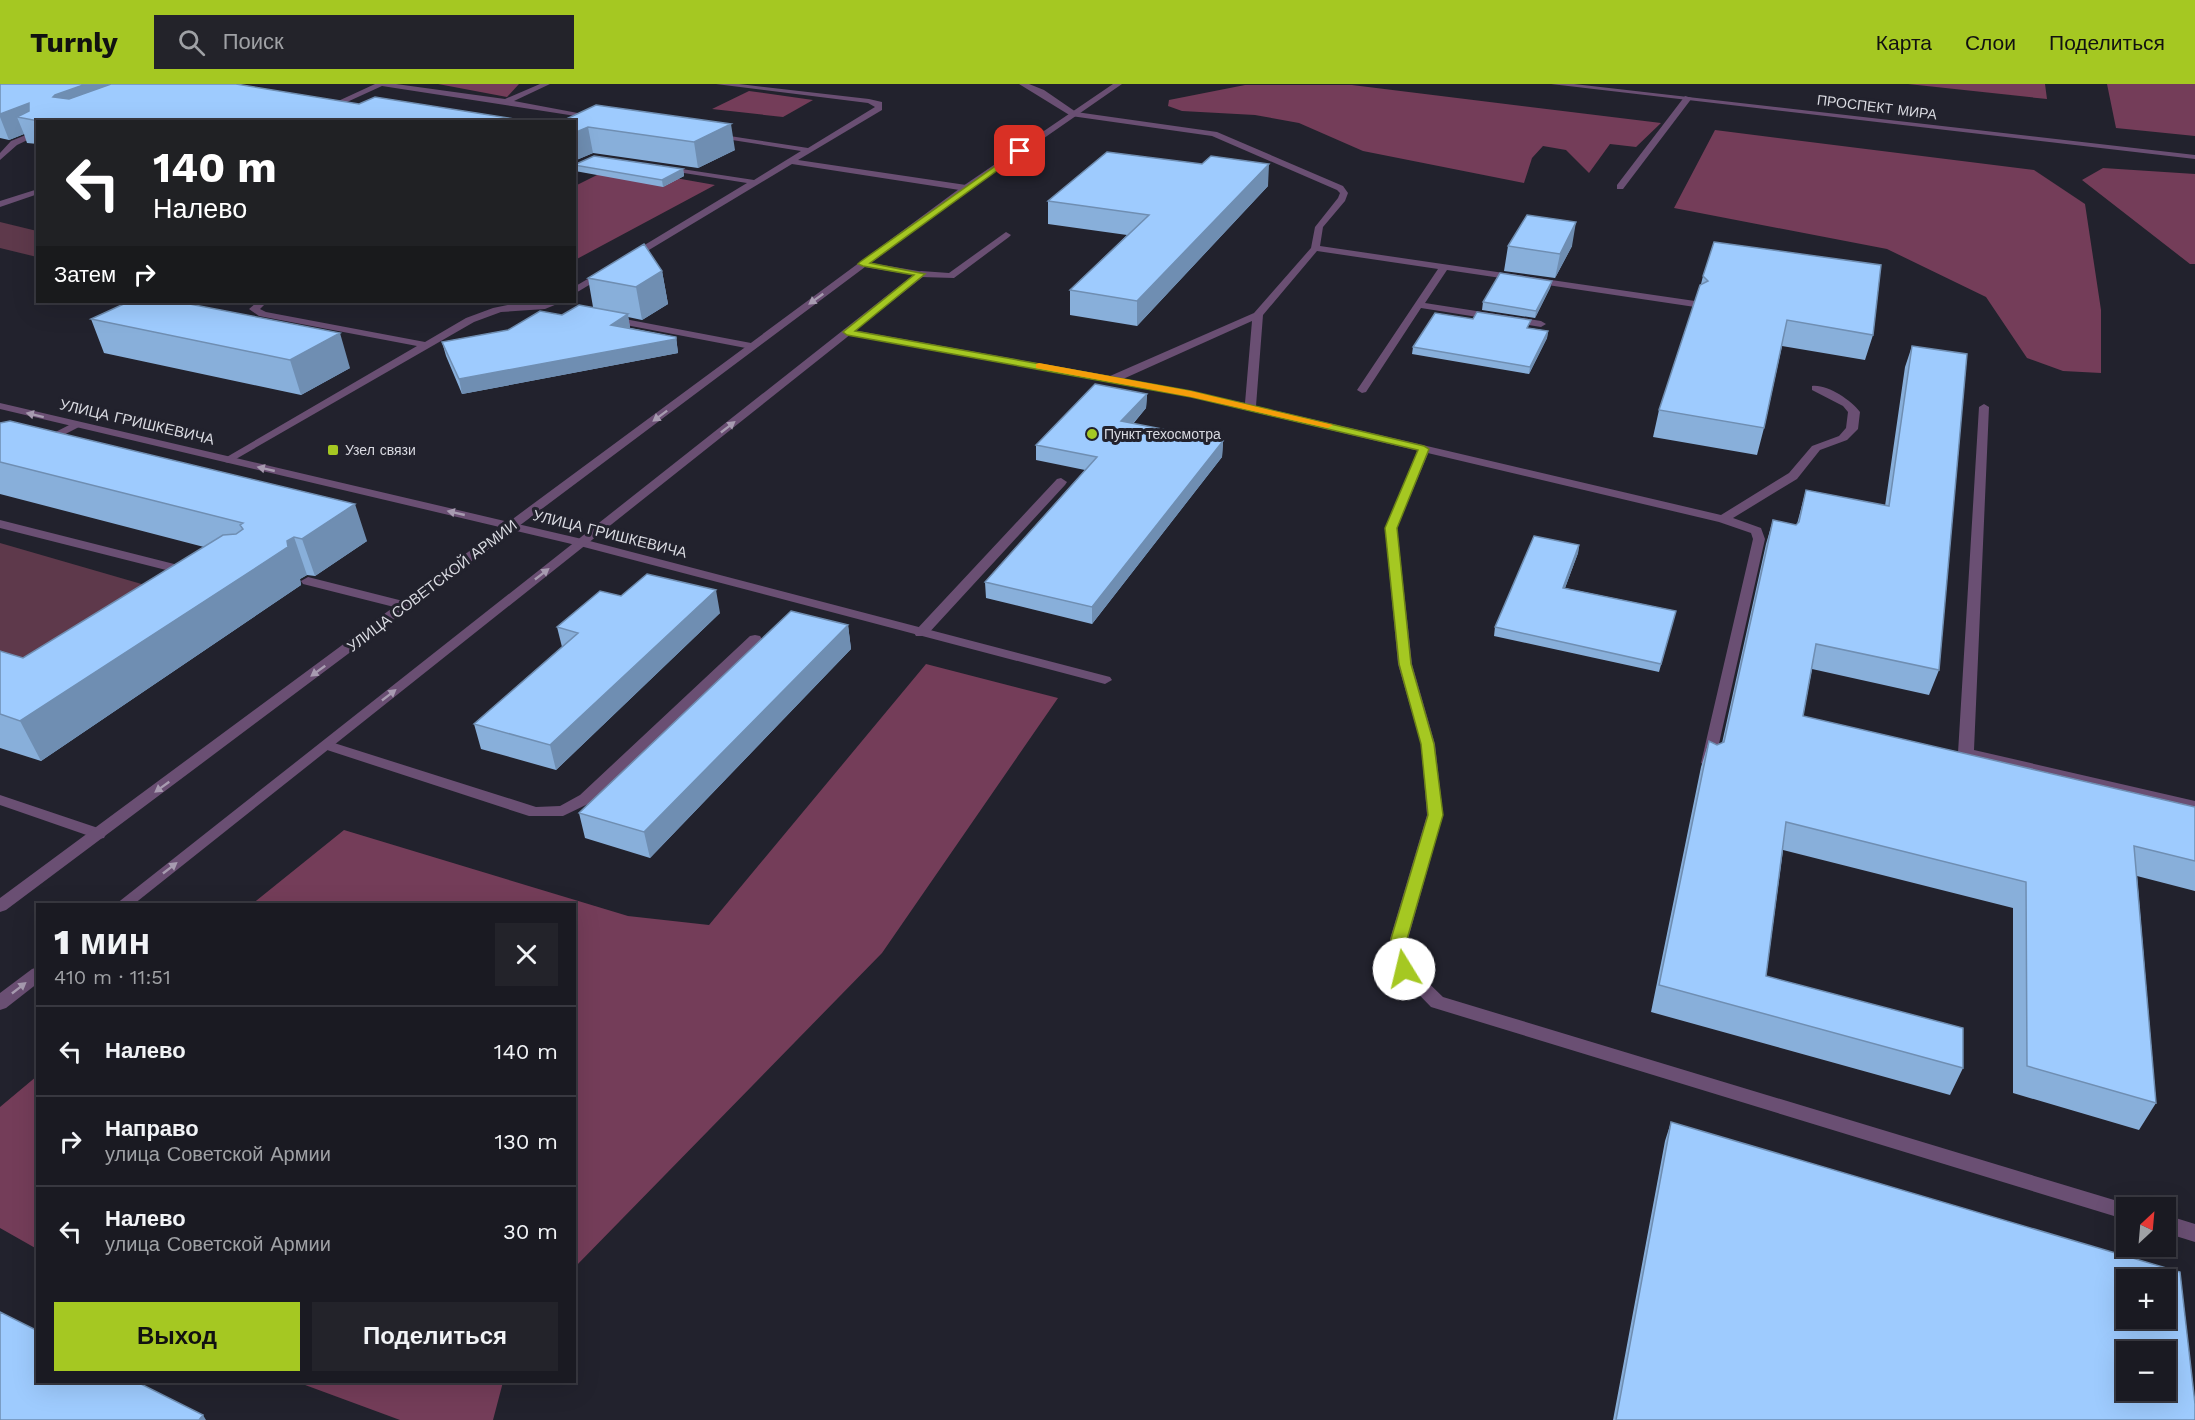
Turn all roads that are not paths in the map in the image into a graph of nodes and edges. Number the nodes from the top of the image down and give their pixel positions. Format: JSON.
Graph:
{"nodes":[{"id":1,"x":381,"y":84,"type":"edge"},
{"id":2,"x":546,"y":84,"type":"edge"},
{"id":3,"x":720,"y":84,"type":"edge"},
{"id":4,"x":1023,"y":84,"type":"edge"},
{"id":5,"x":1118,"y":84,"type":"edge"},
{"id":6,"x":1555,"y":84,"type":"edge"},
{"id":7,"x":1688,"y":98,"type":"junction"},
{"id":8,"x":508,"y":102,"type":"junction"},
{"id":9,"x":365,"y":108,"type":"edge"},
{"id":10,"x":1074,"y":114,"type":"junction"},
{"id":11,"x":597,"y":117,"type":"junction"},
{"id":12,"x":609,"y":119,"type":"edge"},
{"id":13,"x":582,"y":125,"type":"edge"},
{"id":14,"x":36,"y":133,"type":"edge"},
{"id":15,"x":703,"y":134,"type":"edge"},
{"id":16,"x":808,"y":150,"type":"junction"},
{"id":17,"x":0,"y":158,"type":"edge"},
{"id":18,"x":2195,"y":158,"type":"edge"},
{"id":19,"x":788,"y":161,"type":"junction"},
{"id":20,"x":651,"y":166,"type":"edge"},
{"id":21,"x":754,"y":182,"type":"junction"},
{"id":22,"x":1620,"y":187,"type":"dead end"},
{"id":23,"x":966,"y":189,"type":"junction"},
{"id":24,"x":36,"y":192,"type":"edge"},
{"id":25,"x":0,"y":204,"type":"edge"},
{"id":26,"x":1006,"y":235,"type":"dead end"},
{"id":27,"x":1315,"y":248,"type":"junction"},
{"id":28,"x":624,"y":261,"type":"edge"},
{"id":29,"x":863,"y":264,"type":"junction"},
{"id":30,"x":614,"y":267,"type":"edge"},
{"id":31,"x":1444,"y":267,"type":"junction"},
{"id":32,"x":921,"y":274,"type":"junction"},
{"id":33,"x":576,"y":290,"type":"edge"},
{"id":34,"x":261,"y":303,"type":"edge"},
{"id":35,"x":552,"y":304,"type":"edge"},
{"id":36,"x":1695,"y":304,"type":"edge"},
{"id":37,"x":1418,"y":305,"type":"junction"},
{"id":38,"x":569,"y":311,"type":"edge"},
{"id":39,"x":1258,"y":315,"type":"junction"},
{"id":40,"x":602,"y":318,"type":"edge"},
{"id":41,"x":1541,"y":324,"type":"dead end"},
{"id":42,"x":847,"y":332,"type":"junction"},
{"id":43,"x":427,"y":345,"type":"junction"},
{"id":44,"x":752,"y":346,"type":"junction"},
{"id":45,"x":1113,"y":379,"type":"junction"},
{"id":46,"x":1816,"y":388,"type":"dead end"},
{"id":47,"x":1362,"y":390,"type":"dead end"},
{"id":48,"x":0,"y":406,"type":"edge"},
{"id":49,"x":1250,"y":407,"type":"junction"},
{"id":50,"x":1984,"y":407,"type":"dead end"},
{"id":51,"x":75,"y":425,"type":"junction"},
{"id":52,"x":27,"y":449,"type":"edge"},
{"id":53,"x":1424,"y":449,"type":"junction"},
{"id":54,"x":229,"y":460,"type":"junction"},
{"id":55,"x":1061,"y":482,"type":"dead end"},
{"id":56,"x":1723,"y":519,"type":"junction"},
{"id":57,"x":0,"y":524,"type":"edge"},
{"id":58,"x":513,"y":526,"type":"junction"},
{"id":59,"x":582,"y":543,"type":"junction"},
{"id":60,"x":308,"y":581,"type":"edge"},
{"id":61,"x":161,"y":583,"type":"edge"},
{"id":62,"x":406,"y":606,"type":"junction"},
{"id":63,"x":921,"y":633,"type":"junction"},
{"id":64,"x":755,"y":639,"type":"dead end"},
{"id":65,"x":1105,"y":680,"type":"dead end"},
{"id":66,"x":326,"y":745,"type":"junction"},
{"id":67,"x":1709,"y":764,"type":"edge"},
{"id":68,"x":0,"y":800,"type":"edge"},
{"id":69,"x":2195,"y":806,"type":"edge"},
{"id":70,"x":98,"y":834,"type":"junction"},
{"id":71,"x":125,"y":903,"type":"edge"},
{"id":72,"x":0,"y":906,"type":"edge"},
{"id":73,"x":36,"y":975,"type":"edge"},
{"id":74,"x":0,"y":1003,"type":"edge"},
{"id":75,"x":2116,"y":1209,"type":"edge"},
{"id":76,"x":2176,"y":1227,"type":"edge"},
{"id":77,"x":2195,"y":1233,"type":"edge"}],
"edges":[{"from":1,"to":8,"type":"street"},
{"from":1,"to":9,"type":"street"},
{"from":2,"to":8,"type":"street"},
{"from":3,"to":16,"type":"street"},
{"from":4,"to":10,"type":"street"},
{"from":5,"to":10,"type":"street","name":"УЛИЦА СОВЕТСКОЙ АРМИИ"},
{"from":6,"to":7,"type":"street","name":"ПРОСПЕКТ МИРА"},
{"from":7,"to":18,"type":"street","name":"ПРОСПЕКТ МИРА"},
{"from":7,"to":22,"type":"street"},
{"from":8,"to":11,"type":"street"},
{"from":10,"to":23,"type":"street","name":"УЛИЦА СОВЕТСКОЙ АРМИИ"},
{"from":10,"to":27,"type":"street"},
{"from":11,"to":12,"type":"street"},
{"from":11,"to":13,"type":"street"},
{"from":14,"to":17,"type":"street"},
{"from":15,"to":16,"type":"street"},
{"from":16,"to":19,"type":"street"},
{"from":19,"to":21,"type":"street"},
{"from":19,"to":23,"type":"street"},
{"from":20,"to":21,"type":"street"},
{"from":21,"to":28,"type":"street"},
{"from":23,"to":29,"type":"street","name":"УЛИЦА СОВЕТСКОЙ АРМИИ"},
{"from":24,"to":25,"type":"street"},
{"from":26,"to":32,"type":"street"},
{"from":27,"to":31,"type":"street"},
{"from":27,"to":39,"type":"street"},
{"from":29,"to":32,"type":"street"},
{"from":29,"to":44,"type":"street","name":"УЛИЦА СОВЕТСКОЙ АРМИИ","one_way":true},
{"from":30,"to":33,"type":"street"},
{"from":31,"to":36,"type":"street"},
{"from":31,"to":37,"type":"street"},
{"from":32,"to":42,"type":"street"},
{"from":34,"to":43,"type":"street"},
{"from":35,"to":38,"type":"street"},
{"from":35,"to":43,"type":"street"},
{"from":37,"to":41,"type":"street"},
{"from":37,"to":47,"type":"street"},
{"from":39,"to":45,"type":"street"},
{"from":39,"to":49,"type":"street"},
{"from":40,"to":44,"type":"street"},
{"from":42,"to":45,"type":"street"},
{"from":59,"to":42,"type":"street","one_way":true},
{"from":43,"to":54,"type":"street"},
{"from":44,"to":58,"type":"street","name":"УЛИЦА СОВЕТСКОЙ АРМИИ","one_way":true},
{"from":45,"to":49,"type":"street"},
{"from":46,"to":56,"type":"street"},
{"from":51,"to":48,"type":"street","name":"УЛИЦА ГРИШКЕВИЧА","one_way":true},
{"from":49,"to":53,"type":"street"},
{"from":50,"to":69,"type":"street"},
{"from":51,"to":52,"type":"street"},
{"from":51,"to":54,"type":"street","name":"УЛИЦА ГРИШКЕВИЧА"},
{"from":53,"to":56,"type":"street"},
{"from":53,"to":75,"type":"street"},
{"from":58,"to":54,"type":"street","name":"УЛИЦА ГРИШКЕВИЧА","one_way":true},
{"from":55,"to":63,"type":"street"},
{"from":56,"to":67,"type":"street"},
{"from":57,"to":61,"type":"street"},
{"from":58,"to":59,"type":"street","name":"УЛИЦА ГРИШКЕВИЧА"},
{"from":58,"to":62,"type":"street","name":"УЛИЦА СОВЕТСКОЙ АРМИИ"},
{"from":59,"to":63,"type":"street","name":"УЛИЦА ГРИШКЕВИЧА"},
{"from":66,"to":59,"type":"street","one_way":true},
{"from":60,"to":62,"type":"street"},
{"from":62,"to":70,"type":"street","name":"УЛИЦА СОВЕТСКОЙ АРМИИ","one_way":true},
{"from":63,"to":65,"type":"street","name":"УЛИЦА ГРИШКЕВИЧА"},
{"from":64,"to":66,"type":"street"},
{"from":71,"to":66,"type":"street","one_way":true},
{"from":68,"to":70,"type":"street"},
{"from":70,"to":72,"type":"street","name":"УЛИЦА СОВЕТСКОЙ АРМИИ"},
{"from":74,"to":73,"type":"street","one_way":true},
{"from":76,"to":77,"type":"street"}]}
